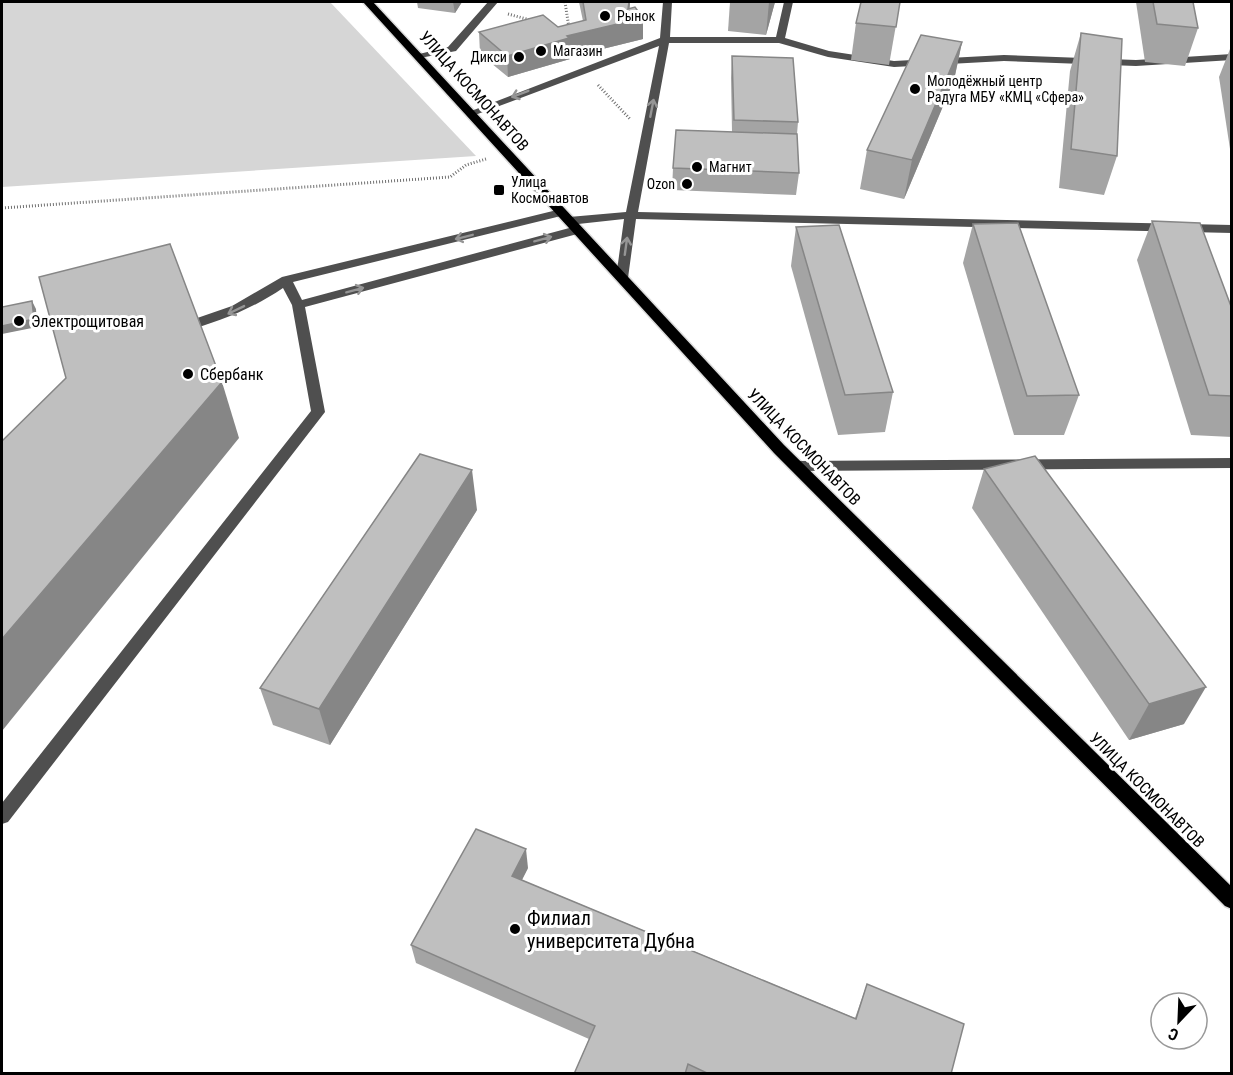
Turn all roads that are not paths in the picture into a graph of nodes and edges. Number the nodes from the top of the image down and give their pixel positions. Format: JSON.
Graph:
{"nodes":[{"id":1,"x":369,"y":2,"type":"edge"},
{"id":2,"x":493,"y":2,"type":"edge"},
{"id":3,"x":667,"y":2,"type":"edge"},
{"id":4,"x":789,"y":2,"type":"edge"},
{"id":5,"x":665,"y":40,"type":"junction"},
{"id":6,"x":780,"y":40,"type":"junction"},
{"id":7,"x":419,"y":57,"type":"junction"},
{"id":8,"x":1232,"y":57,"type":"edge"},
{"id":9,"x":471,"y":113,"type":"junction"},
{"id":10,"x":631,"y":215,"type":"junction"},
{"id":11,"x":569,"y":221,"type":"junction"},
{"id":12,"x":1232,"y":229,"type":"edge"},
{"id":13,"x":622,"y":278,"type":"junction"},
{"id":14,"x":286,"y":280,"type":"junction"},
{"id":15,"x":298,"y":305,"type":"junction"},
{"id":16,"x":163,"y":333,"type":"edge"},
{"id":17,"x":1232,"y":463,"type":"edge"},
{"id":18,"x":795,"y":466,"type":"junction"},
{"id":19,"x":2,"y":816,"type":"edge"},
{"id":20,"x":1232,"y":900,"type":"edge"}],
"edges":[{"from":1,"to":7,"type":"main road","name":"УЛИЦА КОСМОНАВТОВ"},
{"from":2,"to":7,"type":"street"},
{"from":3,"to":5,"type":"street"},
{"from":4,"to":6,"type":"street"},
{"from":5,"to":6,"type":"street"},
{"from":5,"to":9,"type":"street","one_way":true},
{"from":10,"to":5,"type":"street","one_way":true},
{"from":6,"to":8,"type":"street"},
{"from":7,"to":9,"type":"main road","name":"УЛИЦА КОСМОНАВТОВ"},
{"from":9,"to":11,"type":"main road","name":"УЛИЦА КОСМОНАВТОВ"},
{"from":10,"to":11,"type":"street"},
{"from":10,"to":12,"type":"street"},
{"from":13,"to":10,"type":"street","one_way":true},
{"from":11,"to":13,"type":"main road","name":"УЛИЦА КОСМОНАВТОВ"},
{"from":11,"to":14,"type":"street","one_way":true},
{"from":15,"to":11,"type":"street","one_way":true},
{"from":13,"to":18,"type":"main road","name":"УЛИЦА КОСМОНАВТОВ"},
{"from":14,"to":15,"type":"street"},
{"from":14,"to":16,"type":"street","one_way":true},
{"from":15,"to":19,"type":"street"},
{"from":17,"to":18,"type":"street"},
{"from":18,"to":20,"type":"main road","name":"УЛИЦА КОСМОНАВТОВ"}]}
